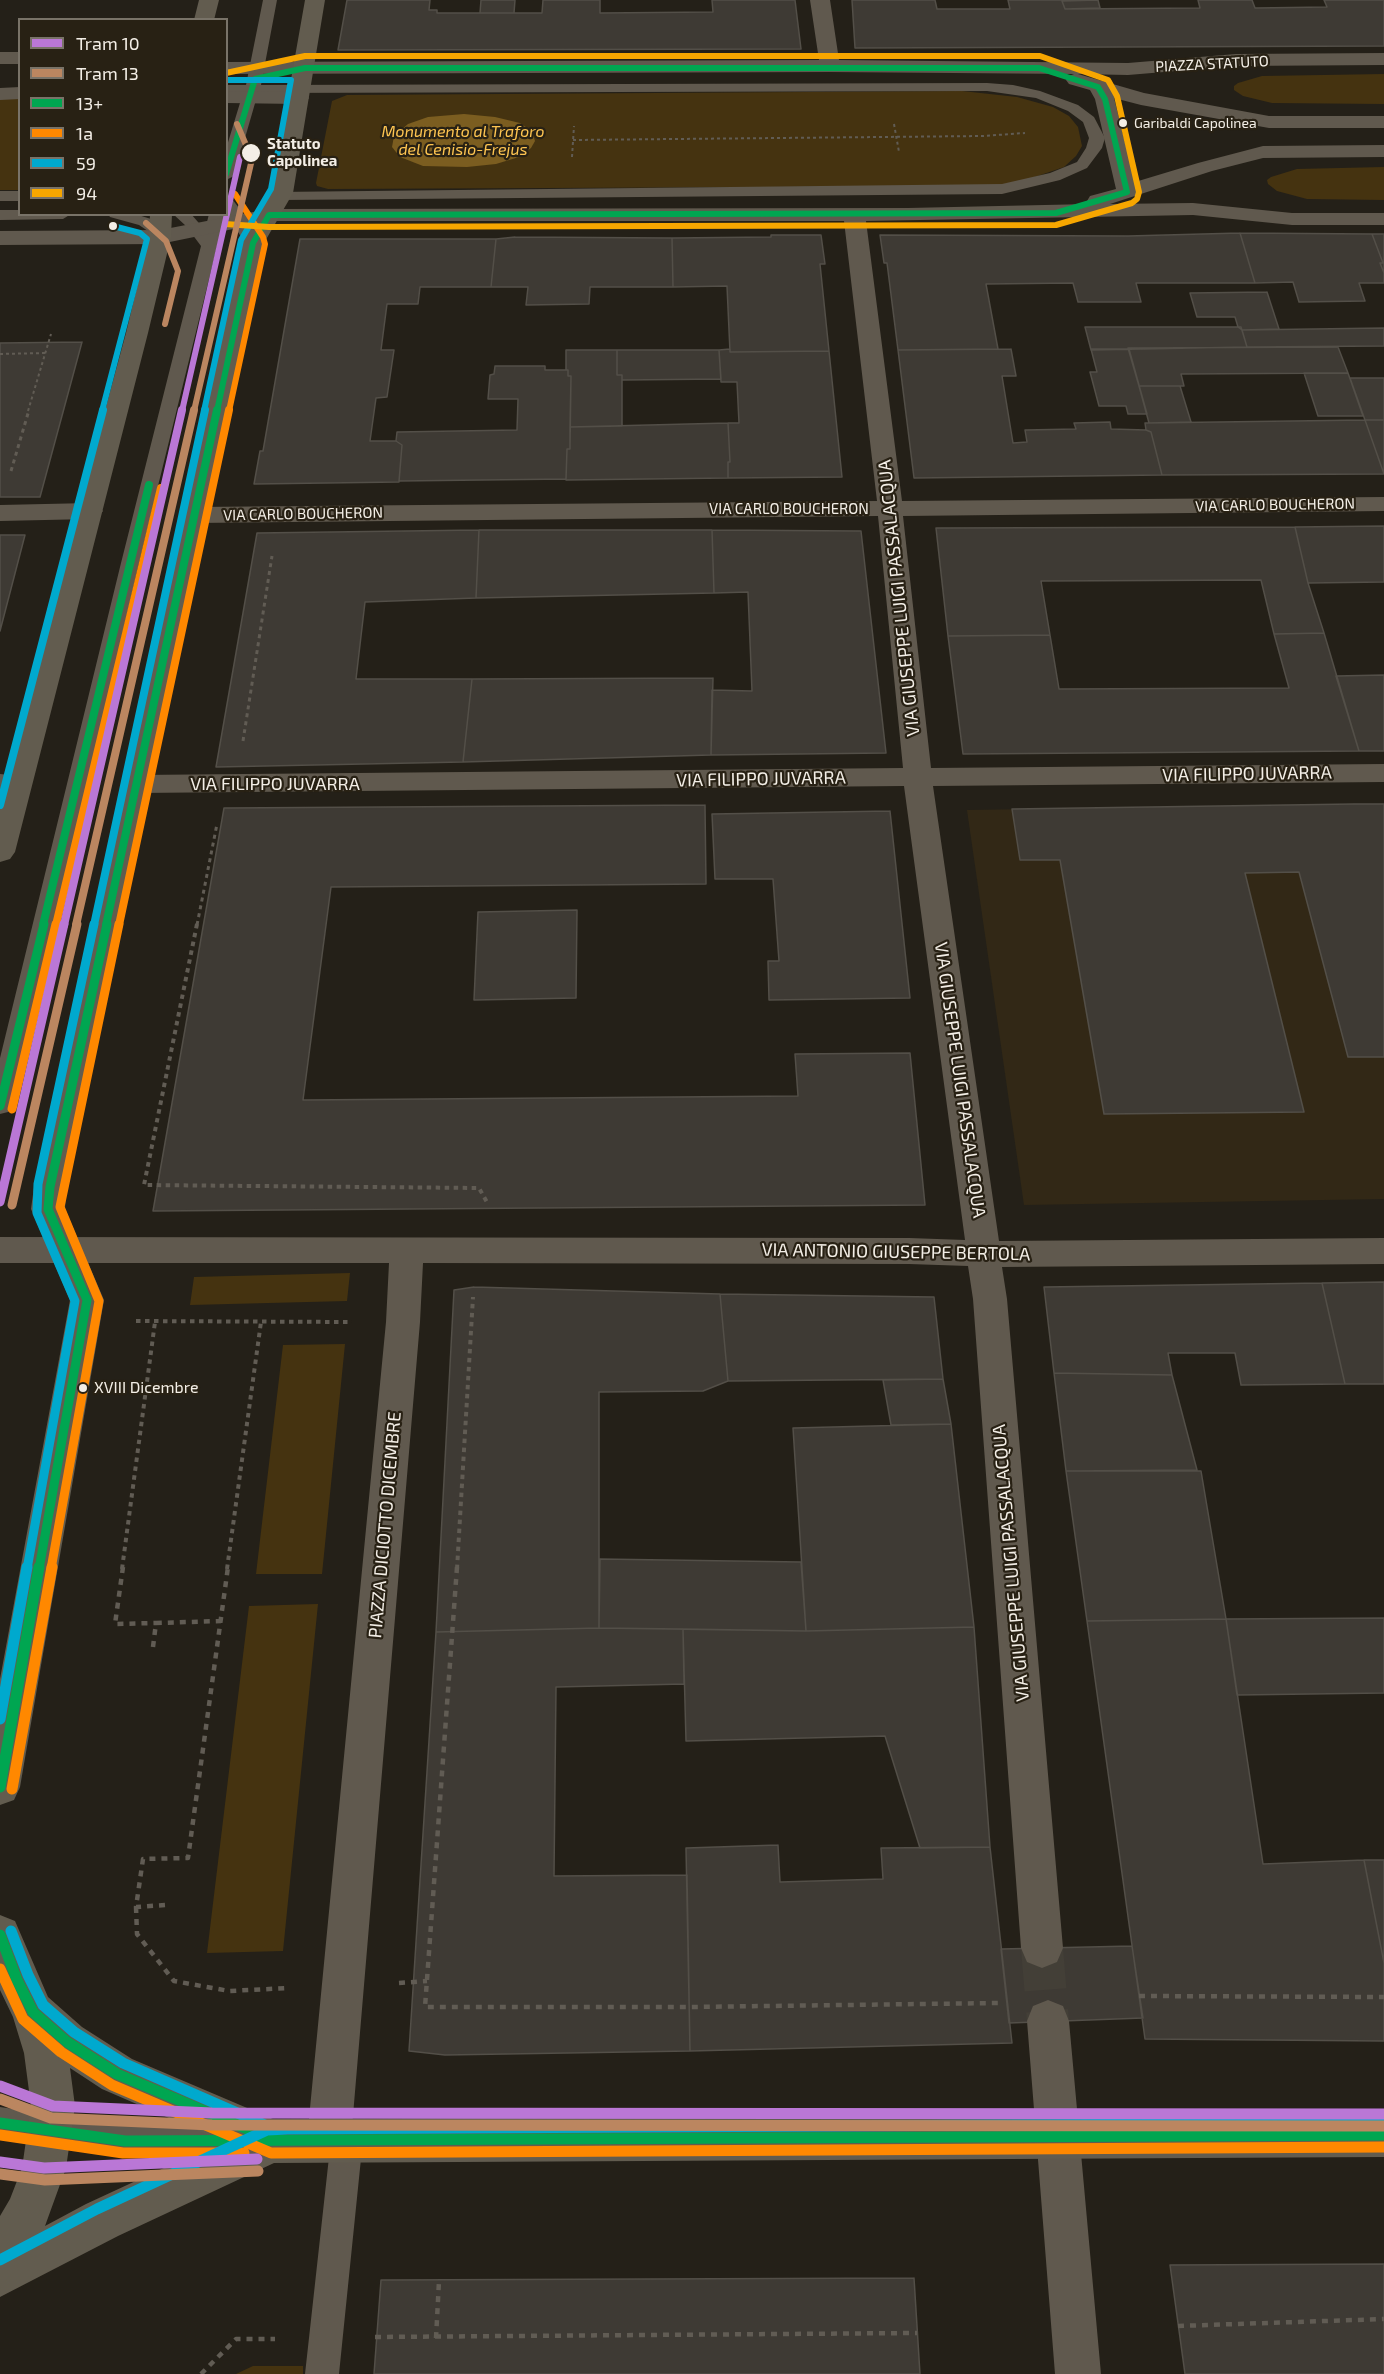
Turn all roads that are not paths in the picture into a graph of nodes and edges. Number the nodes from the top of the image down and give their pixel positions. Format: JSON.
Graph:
{"nodes":[{"id":1,"x":209,"y":0,"type":"edge"},
{"id":2,"x":270,"y":0,"type":"edge"},
{"id":3,"x":315,"y":0,"type":"edge"},
{"id":4,"x":820,"y":0,"type":"edge"},
{"id":5,"x":204,"y":18,"type":"edge"},
{"id":6,"x":0,"y":58,"type":"edge"},
{"id":7,"x":18,"y":58,"type":"edge"},
{"id":8,"x":1384,"y":59,"type":"edge"},
{"id":9,"x":830,"y":66,"type":"junction"},
{"id":10,"x":305,"y":68,"type":"junction"},
{"id":11,"x":1039,"y":68,"type":"junction"},
{"id":12,"x":228,"y":69,"type":"edge"},
{"id":13,"x":253,"y":83,"type":"junction"},
{"id":14,"x":228,"y":87,"type":"edge"},
{"id":15,"x":1098,"y":87,"type":"junction"},
{"id":16,"x":18,"y":93,"type":"edge"},
{"id":17,"x":300,"y":93,"type":"junction"},
{"id":18,"x":0,"y":94,"type":"edge"},
{"id":19,"x":228,"y":96,"type":"edge"},
{"id":20,"x":1384,"y":122,"type":"edge"},
{"id":21,"x":228,"y":126,"type":"edge"},
{"id":22,"x":237,"y":140,"type":"junction"},
{"id":23,"x":1384,"y":151,"type":"edge"},
{"id":24,"x":228,"y":169,"type":"edge"},
{"id":25,"x":1127,"y":192,"type":"junction"},
{"id":26,"x":281,"y":195,"type":"junction"},
{"id":27,"x":0,"y":196,"type":"edge"},
{"id":28,"x":18,"y":196,"type":"edge"},
{"id":29,"x":1056,"y":213,"type":"junction"},
{"id":30,"x":854,"y":214,"type":"junction"},
{"id":31,"x":0,"y":215,"type":"edge"},
{"id":32,"x":18,"y":215,"type":"edge"},
{"id":33,"x":269,"y":215,"type":"junction"},
{"id":34,"x":123,"y":216,"type":"edge"},
{"id":35,"x":187,"y":216,"type":"edge"},
{"id":36,"x":1384,"y":219,"type":"edge"},
{"id":37,"x":161,"y":226,"type":"edge"},
{"id":38,"x":222,"y":227,"type":"edge"},
{"id":39,"x":0,"y":238,"type":"edge"},
{"id":40,"x":1384,"y":504,"type":"edge"},
{"id":41,"x":891,"y":509,"type":"junction"},
{"id":42,"x":90,"y":511,"type":"junction"},
{"id":43,"x":0,"y":513,"type":"edge"},
{"id":44,"x":195,"y":515,"type":"junction"},
{"id":45,"x":1384,"y":773,"type":"edge"},
{"id":46,"x":919,"y":777,"type":"junction"},
{"id":47,"x":9,"y":783,"type":"edge"},
{"id":48,"x":137,"y":784,"type":"junction"},
{"id":49,"x":0,"y":852,"type":"edge"},
{"id":50,"x":0,"y":1106,"type":"edge"},
{"id":51,"x":66,"y":1250,"type":"junction"},
{"id":52,"x":407,"y":1250,"type":"junction"},
{"id":53,"x":0,"y":1251,"type":"edge"},
{"id":54,"x":1384,"y":1251,"type":"edge"},
{"id":55,"x":983,"y":1254,"type":"junction"},
{"id":56,"x":0,"y":1787,"type":"edge"},
{"id":57,"x":0,"y":1935,"type":"edge"},
{"id":58,"x":1042,"y":1948,"type":"tunnel mouth"},
{"id":59,"x":16,"y":1985,"type":"edge"},
{"id":60,"x":1048,"y":2021,"type":"tunnel mouth"},
{"id":61,"x":0,"y":2123,"type":"edge"},
{"id":62,"x":49,"y":2130,"type":"junction"},
{"id":63,"x":1384,"y":2135,"type":"edge"},
{"id":64,"x":1058,"y":2136,"type":"junction"},
{"id":65,"x":338,"y":2139,"type":"junction"},
{"id":66,"x":272,"y":2140,"type":"junction"},
{"id":67,"x":0,"y":2258,"type":"edge"},
{"id":68,"x":0,"y":2274,"type":"edge"},
{"id":69,"x":322,"y":2374,"type":"edge"},
{"id":70,"x":1078,"y":2374,"type":"edge"}],
"edges":[{"from":1,"to":5,"type":"main road"},
{"from":2,"to":13,"type":"lane"},
{"from":3,"to":10,"type":"main road"},
{"from":4,"to":9,"type":"street"},
{"from":6,"to":7,"type":"street"},
{"from":8,"to":11,"type":"street","name":"PIAZZA STATUTO"},
{"from":9,"to":10,"type":"street","name":"PIAZZA STATUTO"},
{"from":9,"to":11,"type":"street","name":"PIAZZA STATUTO"},
{"from":10,"to":13,"type":"street","name":"PIAZZA STATUTO"},
{"from":10,"to":17,"type":"main road"},
{"from":11,"to":15,"type":"street","name":"PIAZZA STATUTO"},
{"from":12,"to":13,"type":"street","name":"PIAZZA STATUTO"},
{"from":13,"to":14,"type":"lane"},
{"from":13,"to":17,"type":"street","name":"PIAZZA STATUTO"},
{"from":13,"to":19,"type":"street","name":"PIAZZA STATUTO"},
{"from":13,"to":22,"type":"lane"},
{"from":15,"to":20,"type":"street","name":"PIAZZA STATUTO"},
{"from":15,"to":25,"type":"street"},
{"from":16,"to":18,"type":"street"},
{"from":17,"to":26,"type":"main road"},
{"from":17,"to":26,"type":"lane"},
{"from":21,"to":22,"type":"lane"},
{"from":22,"to":24,"type":"lane"},
{"from":23,"to":25,"type":"street"},
{"from":25,"to":29,"type":"street"},
{"from":26,"to":33,"type":"main road"},
{"from":27,"to":28,"type":"lane"},
{"from":29,"to":30,"type":"street"},
{"from":29,"to":36,"type":"street"},
{"from":30,"to":33,"type":"street"},
{"from":30,"to":41,"type":"street","name":"VIA GIUSEPPE LUIGI PASSALACQUA"},
{"from":31,"to":32,"type":"lane"},
{"from":33,"to":38,"type":"main road"},
{"from":33,"to":38,"type":"lane"},
{"from":34,"to":37,"type":"lane"},
{"from":35,"to":38,"type":"lane"},
{"from":37,"to":38,"type":"street"},
{"from":37,"to":39,"type":"street"},
{"from":37,"to":42,"type":"main road"},
{"from":38,"to":44,"type":"main road"},
{"from":38,"to":50,"type":"lane"},
{"from":40,"to":41,"type":"street","name":"VIA CARLO BOUCHERON"},
{"from":41,"to":44,"type":"street","name":"VIA CARLO BOUCHERON"},
{"from":41,"to":46,"type":"street","name":"VIA GIUSEPPE LUIGI PASSALACQUA"},
{"from":42,"to":43,"type":"street"},
{"from":42,"to":47,"type":"main road"},
{"from":44,"to":48,"type":"main road"},
{"from":45,"to":46,"type":"street","name":"VIA FILIPPO JUVARRA"},
{"from":46,"to":48,"type":"street","name":"VIA FILIPPO JUVARRA"},
{"from":46,"to":55,"type":"street","name":"VIA GIUSEPPE LUIGI PASSALACQUA"},
{"from":47,"to":49,"type":"main road"},
{"from":48,"to":51,"type":"main road"},
{"from":51,"to":52,"type":"street"},
{"from":51,"to":53,"type":"street"},
{"from":51,"to":56,"type":"main road"},
{"from":52,"to":55,"type":"street","name":"VIA ANTONIO GIUSEPPE BERTOLA"},
{"from":52,"to":65,"type":"street","name":"PIAZZA DICIOTTO DICEMBRE"},
{"from":54,"to":55,"type":"street","name":"VIA ANTONIO GIUSEPPE BERTOLA"},
{"from":55,"to":58,"type":"street","name":"VIA GIUSEPPE LUIGI PASSALACQUA"},
{"from":57,"to":59,"type":"main road"},
{"from":59,"to":62,"type":"main road"},
{"from":59,"to":66,"type":"main road"},
{"from":60,"to":64,"type":"street"},
{"from":61,"to":62,"type":"lane"},
{"from":62,"to":66,"type":"lane"},
{"from":62,"to":67,"type":"main road"},
{"from":63,"to":64,"type":"main road"},
{"from":64,"to":65,"type":"main road"},
{"from":64,"to":70,"type":"street"},
{"from":65,"to":66,"type":"main road"},
{"from":65,"to":69,"type":"lane"},
{"from":66,"to":68,"type":"main road"}]}
